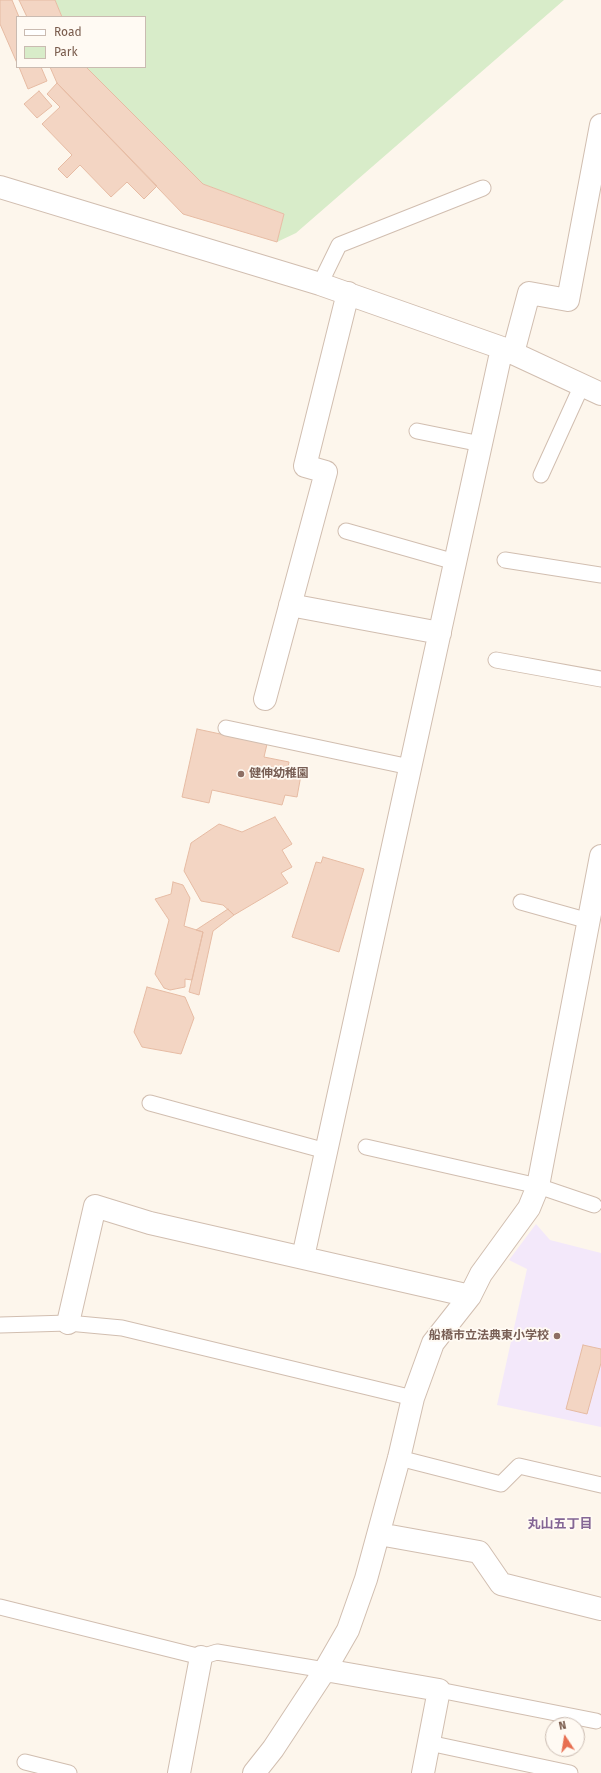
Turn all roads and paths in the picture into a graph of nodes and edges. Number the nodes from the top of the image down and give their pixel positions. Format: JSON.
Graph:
{"nodes":[{"id":1,"x":601,"y":125,"type":"edge"},
{"id":2,"x":0,"y":187,"type":"edge"},
{"id":3,"x":483,"y":188,"type":"dead end"},
{"id":4,"x":594,"y":195,"type":"edge"},
{"id":5,"x":320,"y":284,"type":"junction"},
{"id":6,"x":348,"y":293,"type":"junction"},
{"id":7,"x":507,"y":350,"type":"junction"},
{"id":8,"x":592,"y":389,"type":"edge"},
{"id":9,"x":417,"y":431,"type":"dead end"},
{"id":10,"x":481,"y":444,"type":"junction"},
{"id":11,"x":541,"y":475,"type":"dead end"},
{"id":12,"x":346,"y":531,"type":"dead end"},
{"id":13,"x":505,"y":560,"type":"dead end"},
{"id":14,"x":455,"y":562,"type":"junction"},
{"id":15,"x":601,"y":575,"type":"edge"},
{"id":16,"x":290,"y":606,"type":"junction"},
{"id":17,"x":440,"y":633,"type":"junction"},
{"id":18,"x":496,"y":660,"type":"dead end"},
{"id":19,"x":601,"y":679,"type":"edge"},
{"id":20,"x":265,"y":699,"type":"dead end"},
{"id":21,"x":226,"y":728,"type":"dead end"},
{"id":22,"x":410,"y":767,"type":"junction"},
{"id":23,"x":601,"y":856,"type":"edge"},
{"id":24,"x":521,"y":902,"type":"dead end"},
{"id":25,"x":589,"y":921,"type":"junction"},
{"id":26,"x":150,"y":1104,"type":"dead end"},
{"id":27,"x":366,"y":1147,"type":"dead end"},
{"id":28,"x":326,"y":1151,"type":"junction"},
{"id":29,"x":538,"y":1186,"type":"junction"},
{"id":30,"x":594,"y":1205,"type":"dead end"},
{"id":31,"x":303,"y":1257,"type":"junction"},
{"id":32,"x":470,"y":1296,"type":"junction"},
{"id":33,"x":68,"y":1323,"type":"junction"},
{"id":34,"x":0,"y":1324,"type":"edge"},
{"id":35,"x":413,"y":1398,"type":"junction"},
{"id":36,"x":399,"y":1458,"type":"junction"},
{"id":37,"x":601,"y":1485,"type":"edge"},
{"id":38,"x":379,"y":1534,"type":"junction"},
{"id":39,"x":0,"y":1607,"type":"edge"},
{"id":40,"x":601,"y":1609,"type":"edge"},
{"id":41,"x":201,"y":1657,"type":"junction"},
{"id":42,"x":325,"y":1670,"type":"junction"},
{"id":43,"x":439,"y":1690,"type":"junction"},
{"id":44,"x":596,"y":1721,"type":"dead end"},
{"id":45,"x":429,"y":1743,"type":"junction"},
{"id":46,"x":26,"y":1762,"type":"dead end"},
{"id":47,"x":69,"y":1773,"type":"edge"},
{"id":48,"x":180,"y":1773,"type":"edge"},
{"id":49,"x":254,"y":1773,"type":"edge"},
{"id":50,"x":423,"y":1773,"type":"edge"},
{"id":51,"x":570,"y":1773,"type":"edge"}],
"edges":[{"from":1,"to":4,"type":"street"},
{"from":2,"to":5,"type":"street"},
{"from":3,"to":5,"type":"lane"},
{"from":4,"to":7,"type":"street"},
{"from":5,"to":6,"type":"street"},
{"from":6,"to":7,"type":"street"},
{"from":6,"to":16,"type":"street"},
{"from":7,"to":8,"type":"street"},
{"from":7,"to":10,"type":"street"},
{"from":8,"to":11,"type":"lane"},
{"from":9,"to":10,"type":"lane"},
{"from":10,"to":14,"type":"street"},
{"from":12,"to":14,"type":"lane"},
{"from":13,"to":15,"type":"lane"},
{"from":14,"to":17,"type":"street"},
{"from":16,"to":17,"type":"street"},
{"from":16,"to":20,"type":"street"},
{"from":17,"to":22,"type":"street"},
{"from":18,"to":19,"type":"lane"},
{"from":21,"to":22,"type":"lane"},
{"from":22,"to":28,"type":"street"},
{"from":23,"to":25,"type":"street"},
{"from":24,"to":25,"type":"lane"},
{"from":25,"to":29,"type":"street"},
{"from":26,"to":28,"type":"lane"},
{"from":27,"to":29,"type":"lane"},
{"from":28,"to":31,"type":"street"},
{"from":29,"to":30,"type":"lane"},
{"from":29,"to":32,"type":"street"},
{"from":31,"to":32,"type":"street"},
{"from":31,"to":33,"type":"street"},
{"from":32,"to":35,"type":"street"},
{"from":33,"to":34,"type":"lane"},
{"from":33,"to":35,"type":"lane"},
{"from":35,"to":36,"type":"street"},
{"from":36,"to":37,"type":"lane"},
{"from":36,"to":38,"type":"street"},
{"from":38,"to":40,"type":"street"},
{"from":38,"to":42,"type":"street"},
{"from":39,"to":41,"type":"lane"},
{"from":41,"to":42,"type":"lane"},
{"from":41,"to":48,"type":"street"},
{"from":42,"to":43,"type":"street"},
{"from":42,"to":49,"type":"street"},
{"from":43,"to":44,"type":"lane"},
{"from":43,"to":45,"type":"street"},
{"from":45,"to":50,"type":"street"},
{"from":45,"to":51,"type":"lane"},
{"from":46,"to":47,"type":"lane"}]}
